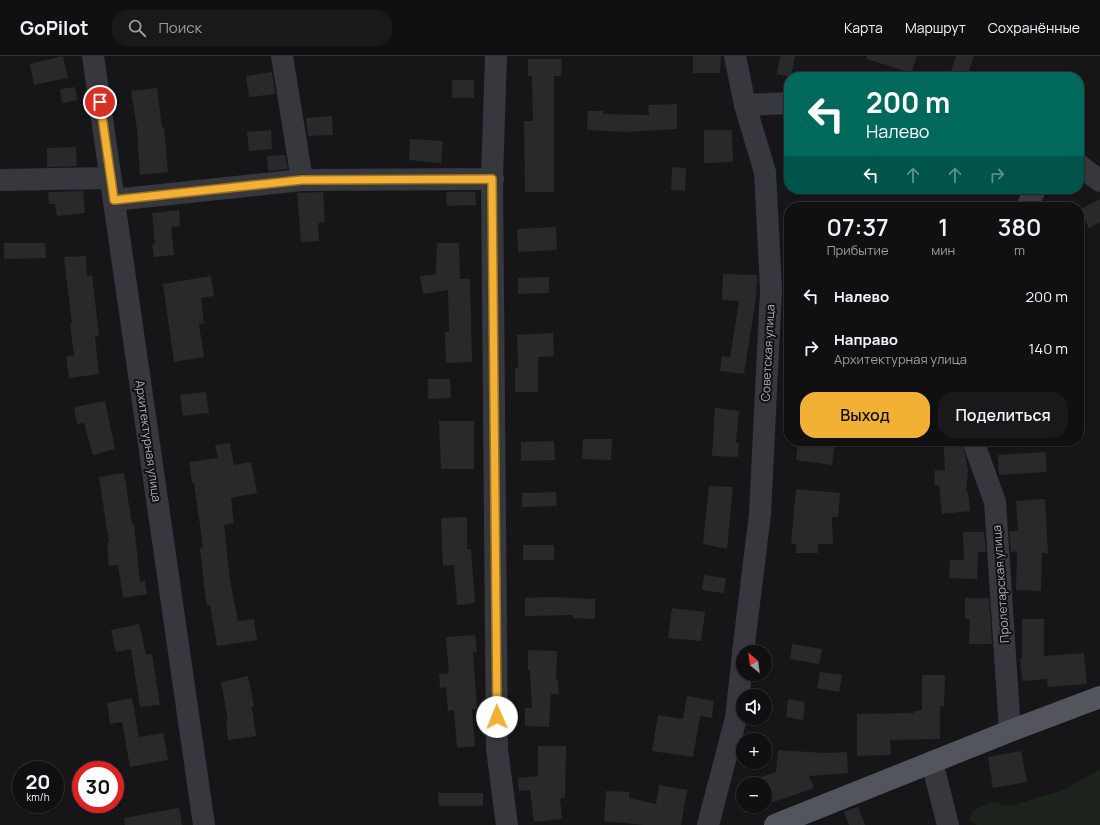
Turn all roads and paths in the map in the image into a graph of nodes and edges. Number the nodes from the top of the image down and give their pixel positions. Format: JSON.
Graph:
{"nodes":[{"id":1,"x":93,"y":56,"type":"edge"},
{"id":2,"x":282,"y":56,"type":"edge"},
{"id":3,"x":496,"y":56,"type":"edge"},
{"id":4,"x":735,"y":56,"type":"edge"},
{"id":5,"x":784,"y":103,"type":"edge"},
{"id":6,"x":745,"y":105,"type":"junction"},
{"id":7,"x":1084,"y":169,"type":"edge"},
{"id":8,"x":110,"y":178,"type":"junction"},
{"id":9,"x":492,"y":179,"type":"junction"},
{"id":10,"x":0,"y":180,"type":"edge"},
{"id":11,"x":302,"y":180,"type":"junction"},
{"id":12,"x":1100,"y":181,"type":"edge"},
{"id":13,"x":114,"y":200,"type":"junction"},
{"id":14,"x":976,"y":446,"type":"edge"},
{"id":15,"x":744,"y":645,"type":"edge"},
{"id":16,"x":740,"y":681,"type":"edge"},
{"id":17,"x":1100,"y":697,"type":"edge"},
{"id":18,"x":1010,"y":731,"type":"junction"},
{"id":19,"x":932,"y":762,"type":"junction"},
{"id":20,"x":204,"y":825,"type":"edge"},
{"id":21,"x":507,"y":825,"type":"edge"},
{"id":22,"x":708,"y":825,"type":"edge"},
{"id":23,"x":775,"y":825,"type":"edge"},
{"id":24,"x":948,"y":825,"type":"edge"}],
"edges":[{"from":1,"to":8,"type":"street","name":"Архитектурная улица"},
{"from":2,"to":11,"type":"street"},
{"from":3,"to":9,"type":"street"},
{"from":4,"to":6,"type":"street","name":"Советская улица"},
{"from":5,"to":6,"type":"street"},
{"from":6,"to":15,"type":"street","name":"Советская улица"},
{"from":7,"to":12,"type":"street"},
{"from":8,"to":10,"type":"street"},
{"from":8,"to":13,"type":"street","name":"Архитектурная улица"},
{"from":9,"to":11,"type":"street"},
{"from":9,"to":21,"type":"street"},
{"from":11,"to":13,"type":"street"},
{"from":13,"to":20,"type":"street","name":"Архитектурная улица"},
{"from":14,"to":18,"type":"street","name":"Пролетарская улица"},
{"from":16,"to":22,"type":"street","name":"Советская улица"},
{"from":17,"to":18,"type":"main road"},
{"from":18,"to":19,"type":"main road"},
{"from":19,"to":23,"type":"main road"},
{"from":19,"to":24,"type":"street"}]}
